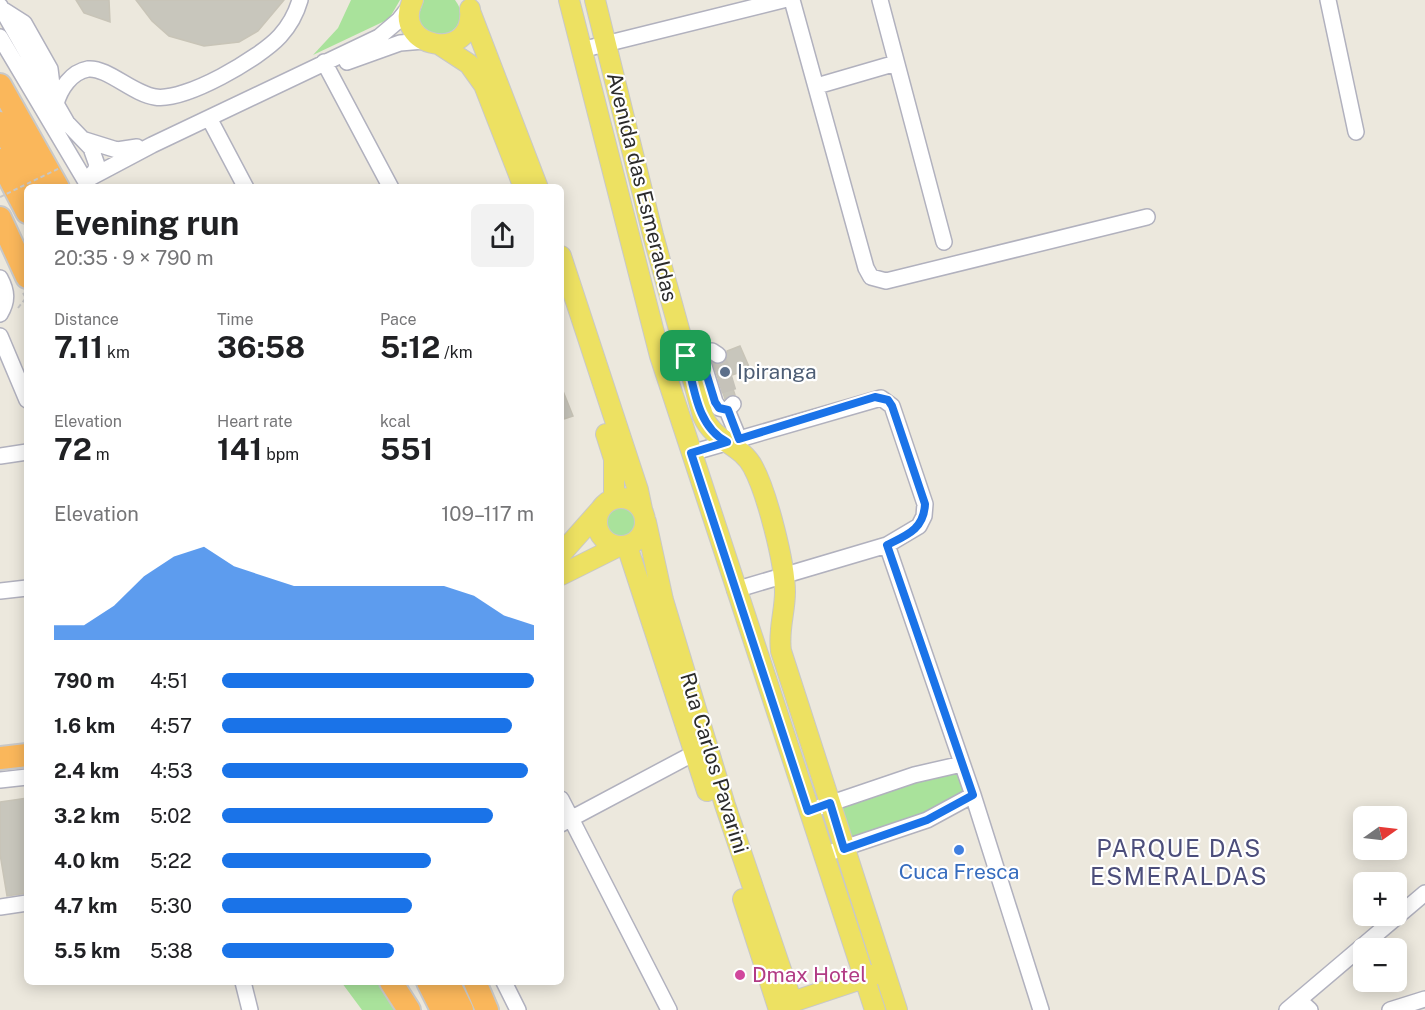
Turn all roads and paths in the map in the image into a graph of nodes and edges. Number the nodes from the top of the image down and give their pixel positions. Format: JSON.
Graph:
{"nodes":[{"id":1,"x":300,"y":0,"type":"edge"},
{"id":2,"x":568,"y":0,"type":"edge"},
{"id":3,"x":596,"y":0,"type":"edge"},
{"id":4,"x":783,"y":0,"type":"edge"},
{"id":5,"x":792,"y":0,"type":"edge"},
{"id":6,"x":880,"y":0,"type":"edge"},
{"id":7,"x":1328,"y":0,"type":"edge"},
{"id":8,"x":412,"y":1,"type":"edge"},
{"id":9,"x":468,"y":4,"type":"edge"},
{"id":10,"x":1,"y":8,"type":"edge"},
{"id":11,"x":0,"y":37,"type":"edge"},
{"id":12,"x":432,"y":43,"type":"junction"},
{"id":13,"x":606,"y":43,"type":"junction"},
{"id":14,"x":581,"y":50,"type":"junction"},
{"id":15,"x":324,"y":62,"type":"junction"},
{"id":16,"x":896,"y":63,"type":"junction"},
{"id":17,"x":0,"y":85,"type":"edge"},
{"id":18,"x":817,"y":86,"type":"junction"},
{"id":19,"x":56,"y":104,"type":"junction"},
{"id":20,"x":209,"y":118,"type":"junction"},
{"id":21,"x":0,"y":123,"type":"edge"},
{"id":22,"x":1356,"y":132,"type":"dead end"},
{"id":23,"x":86,"y":140,"type":"junction"},
{"id":24,"x":152,"y":144,"type":"junction"},
{"id":25,"x":69,"y":154,"type":"junction"},
{"id":26,"x":0,"y":160,"type":"edge"},
{"id":27,"x":59,"y":178,"type":"edge"},
{"id":28,"x":32,"y":184,"type":"edge"},
{"id":29,"x":40,"y":184,"type":"edge"},
{"id":30,"x":88,"y":184,"type":"edge"},
{"id":31,"x":244,"y":184,"type":"edge"},
{"id":32,"x":389,"y":184,"type":"edge"},
{"id":33,"x":522,"y":184,"type":"edge"},
{"id":34,"x":536,"y":184,"type":"edge"},
{"id":35,"x":24,"y":189,"type":"edge"},
{"id":36,"x":0,"y":197,"type":"edge"},
{"id":37,"x":24,"y":206,"type":"edge"},
{"id":38,"x":1147,"y":217,"type":"dead end"},
{"id":39,"x":0,"y":218,"type":"edge"},
{"id":40,"x":944,"y":242,"type":"dead end"},
{"id":41,"x":564,"y":265,"type":"edge"},
{"id":42,"x":24,"y":270,"type":"edge"},
{"id":43,"x":0,"y":278,"type":"edge"},
{"id":44,"x":564,"y":306,"type":"edge"},
{"id":45,"x":0,"y":314,"type":"edge"},
{"id":46,"x":0,"y":336,"type":"edge"},
{"id":47,"x":693,"y":355,"type":"junction"},
{"id":48,"x":718,"y":355,"type":"dead end"},
{"id":49,"x":24,"y":392,"type":"edge"},
{"id":50,"x":733,"y":440,"type":"junction"},
{"id":51,"x":24,"y":452,"type":"edge"},
{"id":52,"x":691,"y":453,"type":"junction"},
{"id":53,"x":0,"y":456,"type":"edge"},
{"id":54,"x":607,"y":505,"type":"junction"},
{"id":55,"x":644,"y":515,"type":"junction"},
{"id":56,"x":887,"y":545,"type":"junction"},
{"id":57,"x":623,"y":546,"type":"junction"},
{"id":58,"x":564,"y":551,"type":"edge"},
{"id":59,"x":564,"y":574,"type":"edge"},
{"id":60,"x":783,"y":575,"type":"junction"},
{"id":61,"x":24,"y":588,"type":"edge"},
{"id":62,"x":0,"y":591,"type":"edge"},
{"id":63,"x":735,"y":591,"type":"junction"},
{"id":64,"x":655,"y":603,"type":"junction"},
{"id":65,"x":24,"y":741,"type":"edge"},
{"id":66,"x":0,"y":744,"type":"edge"},
{"id":67,"x":701,"y":750,"type":"junction"},
{"id":68,"x":24,"y":754,"type":"edge"},
{"id":69,"x":0,"y":758,"type":"edge"},
{"id":70,"x":962,"y":764,"type":"junction"},
{"id":71,"x":24,"y":777,"type":"edge"},
{"id":72,"x":0,"y":780,"type":"edge"},
{"id":73,"x":973,"y":795,"type":"junction"},
{"id":74,"x":830,"y":803,"type":"junction"},
{"id":75,"x":808,"y":811,"type":"junction"},
{"id":76,"x":566,"y":822,"type":"edge"},
{"id":77,"x":844,"y":849,"type":"junction"},
{"id":78,"x":823,"y":855,"type":"junction"},
{"id":79,"x":1425,"y":893,"type":"edge"},
{"id":80,"x":24,"y":903,"type":"edge"},
{"id":81,"x":0,"y":906,"type":"edge"},
{"id":82,"x":884,"y":971,"type":"junction"},
{"id":83,"x":865,"y":978,"type":"junction"},
{"id":84,"x":244,"y":985,"type":"edge"},
{"id":85,"x":393,"y":985,"type":"edge"},
{"id":86,"x":430,"y":985,"type":"edge"},
{"id":87,"x":450,"y":985,"type":"edge"},
{"id":88,"x":476,"y":985,"type":"edge"},
{"id":89,"x":506,"y":985,"type":"edge"},
{"id":90,"x":1425,"y":999,"type":"edge"},
{"id":91,"x":1298,"y":1006,"type":"edge"},
{"id":92,"x":784,"y":1007,"type":"edge"},
{"id":93,"x":250,"y":1010,"type":"edge"},
{"id":94,"x":408,"y":1010,"type":"edge"},
{"id":95,"x":442,"y":1010,"type":"edge"},
{"id":96,"x":462,"y":1010,"type":"edge"},
{"id":97,"x":487,"y":1010,"type":"edge"},
{"id":98,"x":518,"y":1010,"type":"edge"},
{"id":99,"x":669,"y":1010,"type":"edge"},
{"id":100,"x":875,"y":1010,"type":"edge"},
{"id":101,"x":897,"y":1010,"type":"edge"},
{"id":102,"x":1041,"y":1010,"type":"edge"},
{"id":103,"x":1390,"y":1010,"type":"edge"}],
"edges":[{"from":1,"to":19,"type":"street"},
{"from":2,"to":14,"type":"main road","name":"Avenida das Esmeraldas"},
{"from":3,"to":13,"type":"main road","name":"Avenida das Esmeraldas"},
{"from":4,"to":13,"type":"street"},
{"from":5,"to":18,"type":"street"},
{"from":6,"to":16,"type":"street"},
{"from":7,"to":22,"type":"street"},
{"from":8,"to":12,"type":"main road"},
{"from":8,"to":15,"type":"street"},
{"from":9,"to":12,"type":"main road"},
{"from":9,"to":34,"type":"main road"},
{"from":10,"to":19,"type":"street"},
{"from":11,"to":25,"type":"street"},
{"from":12,"to":15,"type":"street"},
{"from":12,"to":33,"type":"main road"},
{"from":13,"to":14,"type":"street"},
{"from":13,"to":47,"type":"main road","name":"Avenida das Esmeraldas"},
{"from":14,"to":52,"type":"main road","name":"Avenida das Esmeraldas"},
{"from":15,"to":20,"type":"street"},
{"from":15,"to":32,"type":"street"},
{"from":16,"to":18,"type":"street"},
{"from":16,"to":40,"type":"street"},
{"from":17,"to":27,"type":"highway"},
{"from":18,"to":38,"type":"street"},
{"from":19,"to":23,"type":"street"},
{"from":20,"to":24,"type":"street"},
{"from":20,"to":31,"type":"street"},
{"from":21,"to":28,"type":"highway"},
{"from":23,"to":24,"type":"street"},
{"from":23,"to":25,"type":"street"},
{"from":23,"to":30,"type":"street"},
{"from":24,"to":30,"type":"street"},
{"from":25,"to":30,"type":"street"},
{"from":26,"to":37,"type":"highway"},
{"from":27,"to":29,"type":"path","bridge":true},
{"from":35,"to":36,"type":"path","bridge":true},
{"from":39,"to":42,"type":"highway"},
{"from":41,"to":55,"type":"main road","name":"Rua Carlos Pavarini"},
{"from":43,"to":45,"type":"street"},
{"from":44,"to":54,"type":"main road"},
{"from":46,"to":49,"type":"street"},
{"from":47,"to":48,"type":"street"},
{"from":47,"to":50,"type":"main road","name":"Avenida das Esmeraldas"},
{"from":47,"to":50,"type":"street"},
{"from":50,"to":52,"type":"street"},
{"from":50,"to":56,"type":"street"},
{"from":50,"to":60,"type":"main road","name":"Avenida das Esmeraldas"},
{"from":51,"to":53,"type":"street"},
{"from":52,"to":63,"type":"main road","name":"Avenida das Esmeraldas"},
{"from":54,"to":55,"type":"main road"},
{"from":54,"to":57,"type":"main road"},
{"from":54,"to":58,"type":"main road"},
{"from":55,"to":57,"type":"main road"},
{"from":55,"to":64,"type":"main road","name":"Rua Carlos Pavarini"},
{"from":56,"to":60,"type":"street"},
{"from":56,"to":70,"type":"street"},
{"from":57,"to":59,"type":"main road"},
{"from":57,"to":64,"type":"main road","name":"Rua Carlos Pavarini"},
{"from":60,"to":63,"type":"street"},
{"from":60,"to":74,"type":"main road","name":"Avenida das Esmeraldas"},
{"from":61,"to":62,"type":"street"},
{"from":63,"to":75,"type":"main road","name":"Avenida das Esmeraldas"},
{"from":64,"to":67,"type":"main road","name":"Rua Carlos Pavarini"},
{"from":65,"to":66,"type":"highway"},
{"from":67,"to":76,"type":"street"},
{"from":67,"to":92,"type":"main road","name":"Rua Carlos Pavarini"},
{"from":68,"to":69,"type":"highway"},
{"from":70,"to":73,"type":"street"},
{"from":70,"to":74,"type":"street"},
{"from":71,"to":72,"type":"street"},
{"from":73,"to":77,"type":"street"},
{"from":73,"to":102,"type":"street"},
{"from":74,"to":75,"type":"street"},
{"from":74,"to":77,"type":"main road","name":"Avenida das Esmeraldas"},
{"from":75,"to":78,"type":"main road","name":"Avenida das Esmeraldas"},
{"from":76,"to":99,"type":"street"},
{"from":77,"to":78,"type":"street"},
{"from":77,"to":82,"type":"main road","name":"Avenida das Esmeraldas"},
{"from":78,"to":83,"type":"main road","name":"Avenida das Esmeraldas"},
{"from":79,"to":91,"type":"street"},
{"from":80,"to":81,"type":"street"},
{"from":82,"to":83,"type":"main road"},
{"from":82,"to":101,"type":"main road","name":"Avenida das Esmeraldas"},
{"from":83,"to":92,"type":"main road"},
{"from":83,"to":100,"type":"main road","name":"Avenida das Esmeraldas"},
{"from":84,"to":93,"type":"street"},
{"from":85,"to":94,"type":"highway"},
{"from":86,"to":95,"type":"highway"},
{"from":87,"to":96,"type":"highway"},
{"from":88,"to":97,"type":"highway"},
{"from":89,"to":98,"type":"street"},
{"from":90,"to":103,"type":"street"}]}
